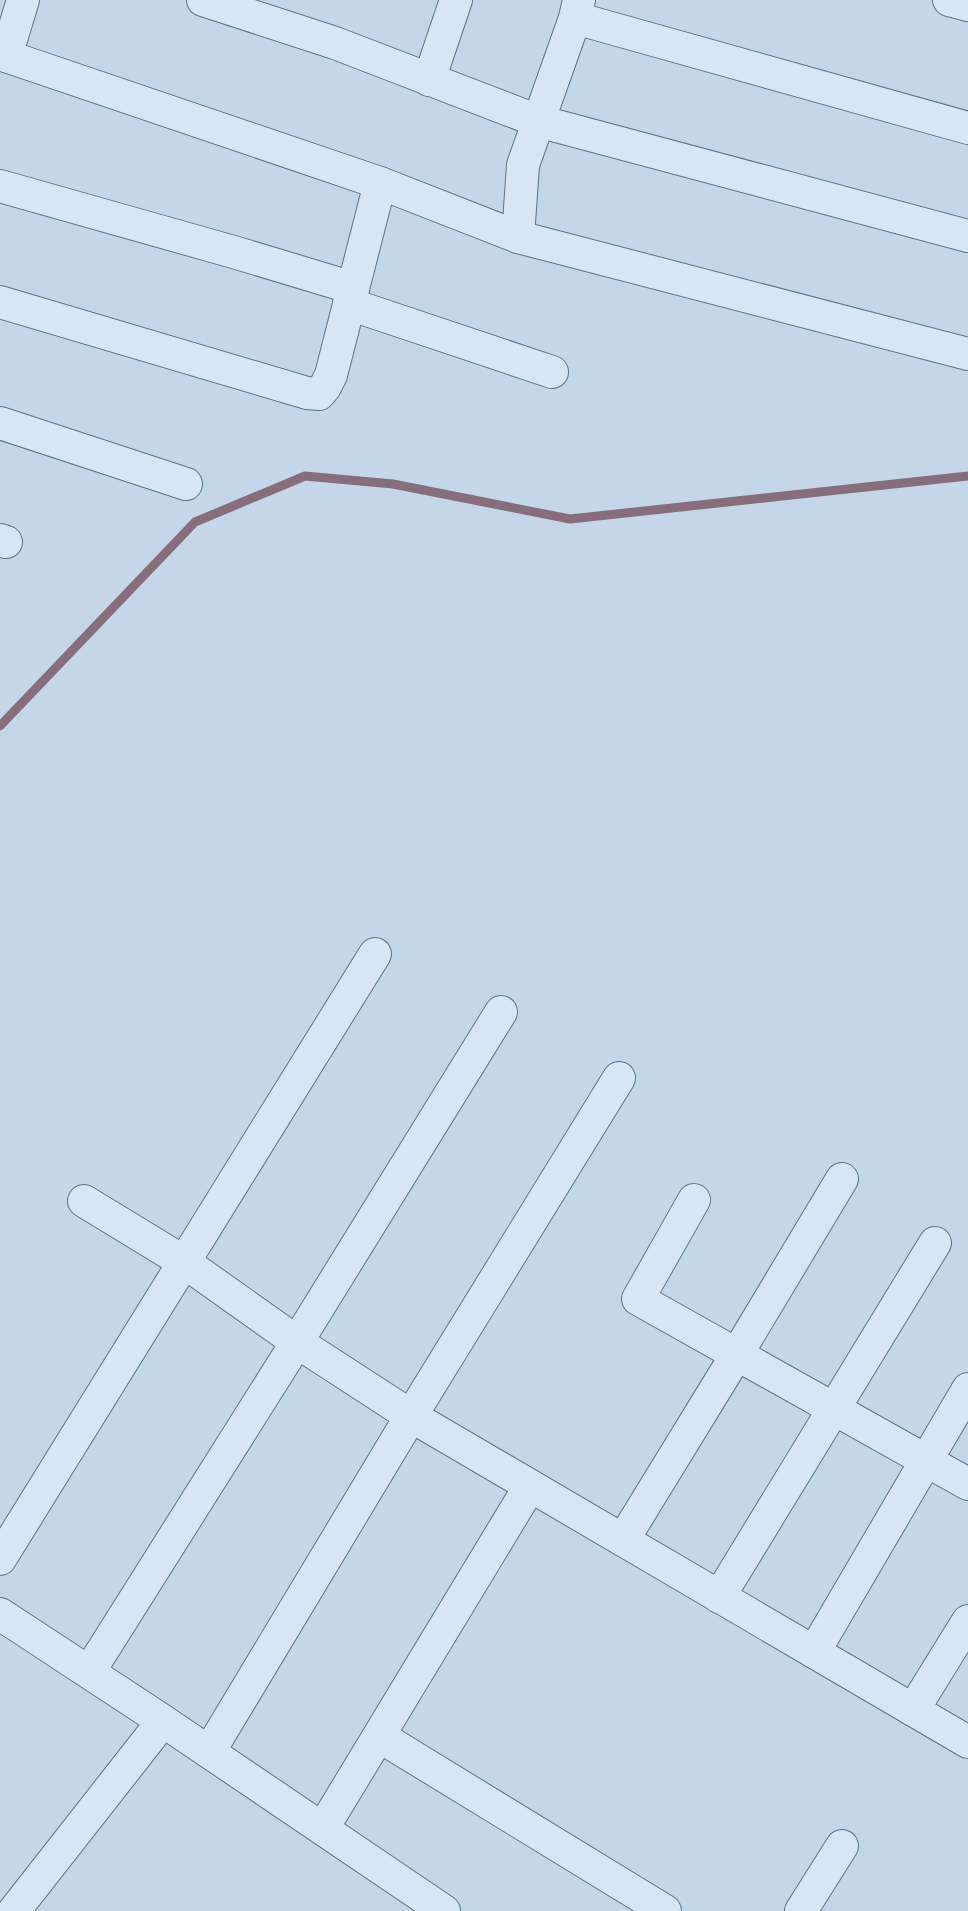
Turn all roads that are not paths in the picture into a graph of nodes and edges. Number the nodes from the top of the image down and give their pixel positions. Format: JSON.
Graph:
{"nodes":[{"id":1,"x":23,"y":0,"type":"edge"},
{"id":2,"x":203,"y":0,"type":"edge"},
{"id":3,"x":456,"y":0,"type":"edge"},
{"id":4,"x":949,"y":0,"type":"edge"},
{"id":5,"x":968,"y":5,"type":"edge"},
{"id":6,"x":577,"y":9,"type":"edge"},
{"id":7,"x":3,"y":55,"type":"edge"},
{"id":8,"x":429,"y":80,"type":"junction"},
{"id":9,"x":538,"y":122,"type":"junction"},
{"id":10,"x":968,"y":128,"type":"edge"},
{"id":11,"x":380,"y":183,"type":"junction"},
{"id":12,"x":0,"y":186,"type":"edge"},
{"id":13,"x":968,"y":236,"type":"edge"},
{"id":14,"x":518,"y":237,"type":"junction"},
{"id":15,"x":351,"y":296,"type":"junction"},
{"id":16,"x":0,"y":302,"type":"edge"},
{"id":17,"x":968,"y":354,"type":"edge"},
{"id":18,"x":552,"y":372,"type":"dead end"},
{"id":19,"x":0,"y":423,"type":"edge"},
{"id":20,"x":186,"y":484,"type":"dead end"},
{"id":21,"x":375,"y":954,"type":"dead end"},
{"id":22,"x":501,"y":1012,"type":"dead end"},
{"id":23,"x":620,"y":1078,"type":"dead end"},
{"id":24,"x":842,"y":1179,"type":"dead end"},
{"id":25,"x":694,"y":1200,"type":"dead end"},
{"id":26,"x":84,"y":1201,"type":"dead end"},
{"id":27,"x":935,"y":1243,"type":"dead end"},
{"id":28,"x":183,"y":1262,"type":"junction"},
{"id":29,"x":297,"y":1342,"type":"junction"},
{"id":30,"x":738,"y":1354,"type":"junction"},
{"id":31,"x":968,"y":1389,"type":"edge"},
{"id":32,"x":835,"y":1409,"type":"junction"},
{"id":33,"x":411,"y":1416,"type":"junction"},
{"id":34,"x":927,"y":1459,"type":"junction"},
{"id":35,"x":968,"y":1484,"type":"edge"},
{"id":36,"x":530,"y":1486,"type":"junction"},
{"id":37,"x":622,"y":1540,"type":"junction"},
{"id":38,"x":0,"y":1559,"type":"edge"},
{"id":39,"x":719,"y":1597,"type":"junction"},
{"id":40,"x":0,"y":1614,"type":"edge"},
{"id":41,"x":968,"y":1621,"type":"edge"},
{"id":42,"x":814,"y":1652,"type":"junction"},
{"id":43,"x":89,"y":1672,"type":"junction"},
{"id":44,"x":913,"y":1710,"type":"junction"},
{"id":45,"x":163,"y":1721,"type":"junction"},
{"id":46,"x":379,"y":1736,"type":"junction"},
{"id":47,"x":968,"y":1742,"type":"edge"},
{"id":48,"x":209,"y":1752,"type":"junction"},
{"id":49,"x":323,"y":1828,"type":"junction"},
{"id":50,"x":842,"y":1846,"type":"dead end"},
{"id":51,"x":15,"y":1911,"type":"edge"},
{"id":52,"x":444,"y":1911,"type":"edge"},
{"id":53,"x":665,"y":1911,"type":"edge"},
{"id":54,"x":801,"y":1911,"type":"edge"}],
"edges":[{"from":1,"to":7,"type":"street"},
{"from":2,"to":8,"type":"street"},
{"from":3,"to":8,"type":"street"},
{"from":4,"to":5,"type":"street"},
{"from":6,"to":9,"type":"street"},
{"from":6,"to":10,"type":"street"},
{"from":7,"to":11,"type":"street"},
{"from":8,"to":9,"type":"street"},
{"from":9,"to":13,"type":"street"},
{"from":9,"to":14,"type":"street"},
{"from":11,"to":14,"type":"street"},
{"from":11,"to":15,"type":"street"},
{"from":12,"to":15,"type":"street"},
{"from":14,"to":17,"type":"street"},
{"from":15,"to":16,"type":"street"},
{"from":15,"to":18,"type":"street"},
{"from":19,"to":20,"type":"street"},
{"from":21,"to":28,"type":"street"},
{"from":22,"to":29,"type":"street"},
{"from":23,"to":33,"type":"street"},
{"from":24,"to":30,"type":"street"},
{"from":25,"to":30,"type":"street"},
{"from":26,"to":28,"type":"street"},
{"from":27,"to":32,"type":"street"},
{"from":28,"to":29,"type":"street"},
{"from":28,"to":38,"type":"street"},
{"from":29,"to":33,"type":"street"},
{"from":29,"to":43,"type":"street"},
{"from":30,"to":32,"type":"street"},
{"from":30,"to":37,"type":"street"},
{"from":31,"to":34,"type":"street"},
{"from":32,"to":34,"type":"street"},
{"from":32,"to":39,"type":"street"},
{"from":33,"to":36,"type":"street"},
{"from":33,"to":48,"type":"street"},
{"from":34,"to":35,"type":"street"},
{"from":34,"to":42,"type":"street"},
{"from":36,"to":37,"type":"street"},
{"from":36,"to":46,"type":"street"},
{"from":37,"to":39,"type":"street"},
{"from":39,"to":42,"type":"street"},
{"from":40,"to":43,"type":"street"},
{"from":41,"to":44,"type":"street"},
{"from":42,"to":44,"type":"street"},
{"from":43,"to":45,"type":"street"},
{"from":44,"to":47,"type":"street"},
{"from":45,"to":48,"type":"street"},
{"from":45,"to":51,"type":"street"},
{"from":46,"to":49,"type":"street"},
{"from":46,"to":53,"type":"street"},
{"from":48,"to":49,"type":"street"},
{"from":49,"to":52,"type":"street"},
{"from":50,"to":54,"type":"street"}]}
